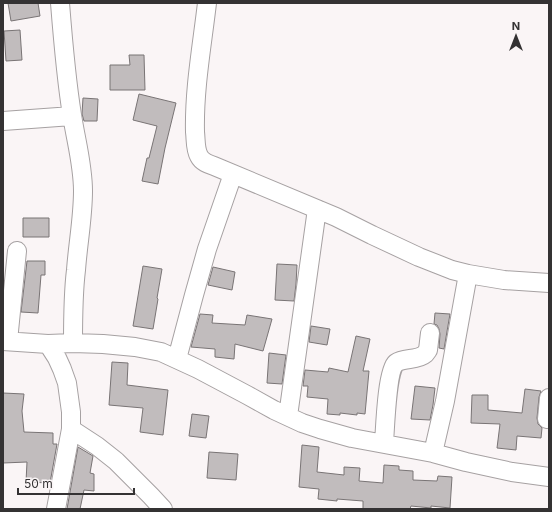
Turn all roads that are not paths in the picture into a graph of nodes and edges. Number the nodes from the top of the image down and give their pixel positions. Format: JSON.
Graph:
{"nodes":[{"id":1,"x":60,"y":3,"type":"edge"},
{"id":2,"x":207,"y":3,"type":"edge"},
{"id":3,"x":63,"y":116,"type":"junction"},
{"id":4,"x":3,"y":121,"type":"edge"},
{"id":5,"x":233,"y":174,"type":"junction"},
{"id":6,"x":316,"y":209,"type":"junction"},
{"id":7,"x":18,"y":251,"type":"dead end"},
{"id":8,"x":468,"y":274,"type":"junction"},
{"id":9,"x":549,"y":283,"type":"edge"},
{"id":10,"x":430,"y":333,"type":"dead end"},
{"id":11,"x":6,"y":341,"type":"edge"},
{"id":12,"x":62,"y":343,"type":"junction"},
{"id":13,"x":177,"y":359,"type":"junction"},
{"id":14,"x":549,"y":398,"type":"edge"},
{"id":15,"x":288,"y":416,"type":"junction"},
{"id":16,"x":547,"y":419,"type":"dead end"},
{"id":17,"x":71,"y":429,"type":"junction"},
{"id":18,"x":384,"y":443,"type":"junction"},
{"id":19,"x":433,"y":453,"type":"junction"},
{"id":20,"x":549,"y":477,"type":"edge"},
{"id":21,"x":56,"y":509,"type":"edge"},
{"id":22,"x":163,"y":509,"type":"edge"}],
"edges":[{"from":1,"to":3,"type":"street"},
{"from":2,"to":5,"type":"street"},
{"from":3,"to":4,"type":"street"},
{"from":3,"to":12,"type":"street"},
{"from":5,"to":6,"type":"street"},
{"from":5,"to":13,"type":"street"},
{"from":6,"to":8,"type":"street"},
{"from":6,"to":15,"type":"street"},
{"from":7,"to":11,"type":"street"},
{"from":8,"to":9,"type":"street"},
{"from":8,"to":19,"type":"street"},
{"from":10,"to":18,"type":"street"},
{"from":11,"to":12,"type":"street"},
{"from":12,"to":13,"type":"street"},
{"from":12,"to":17,"type":"street"},
{"from":13,"to":15,"type":"street"},
{"from":14,"to":16,"type":"street"},
{"from":15,"to":18,"type":"street"},
{"from":17,"to":21,"type":"street"},
{"from":17,"to":22,"type":"street"},
{"from":18,"to":19,"type":"street"},
{"from":19,"to":20,"type":"street"}]}
